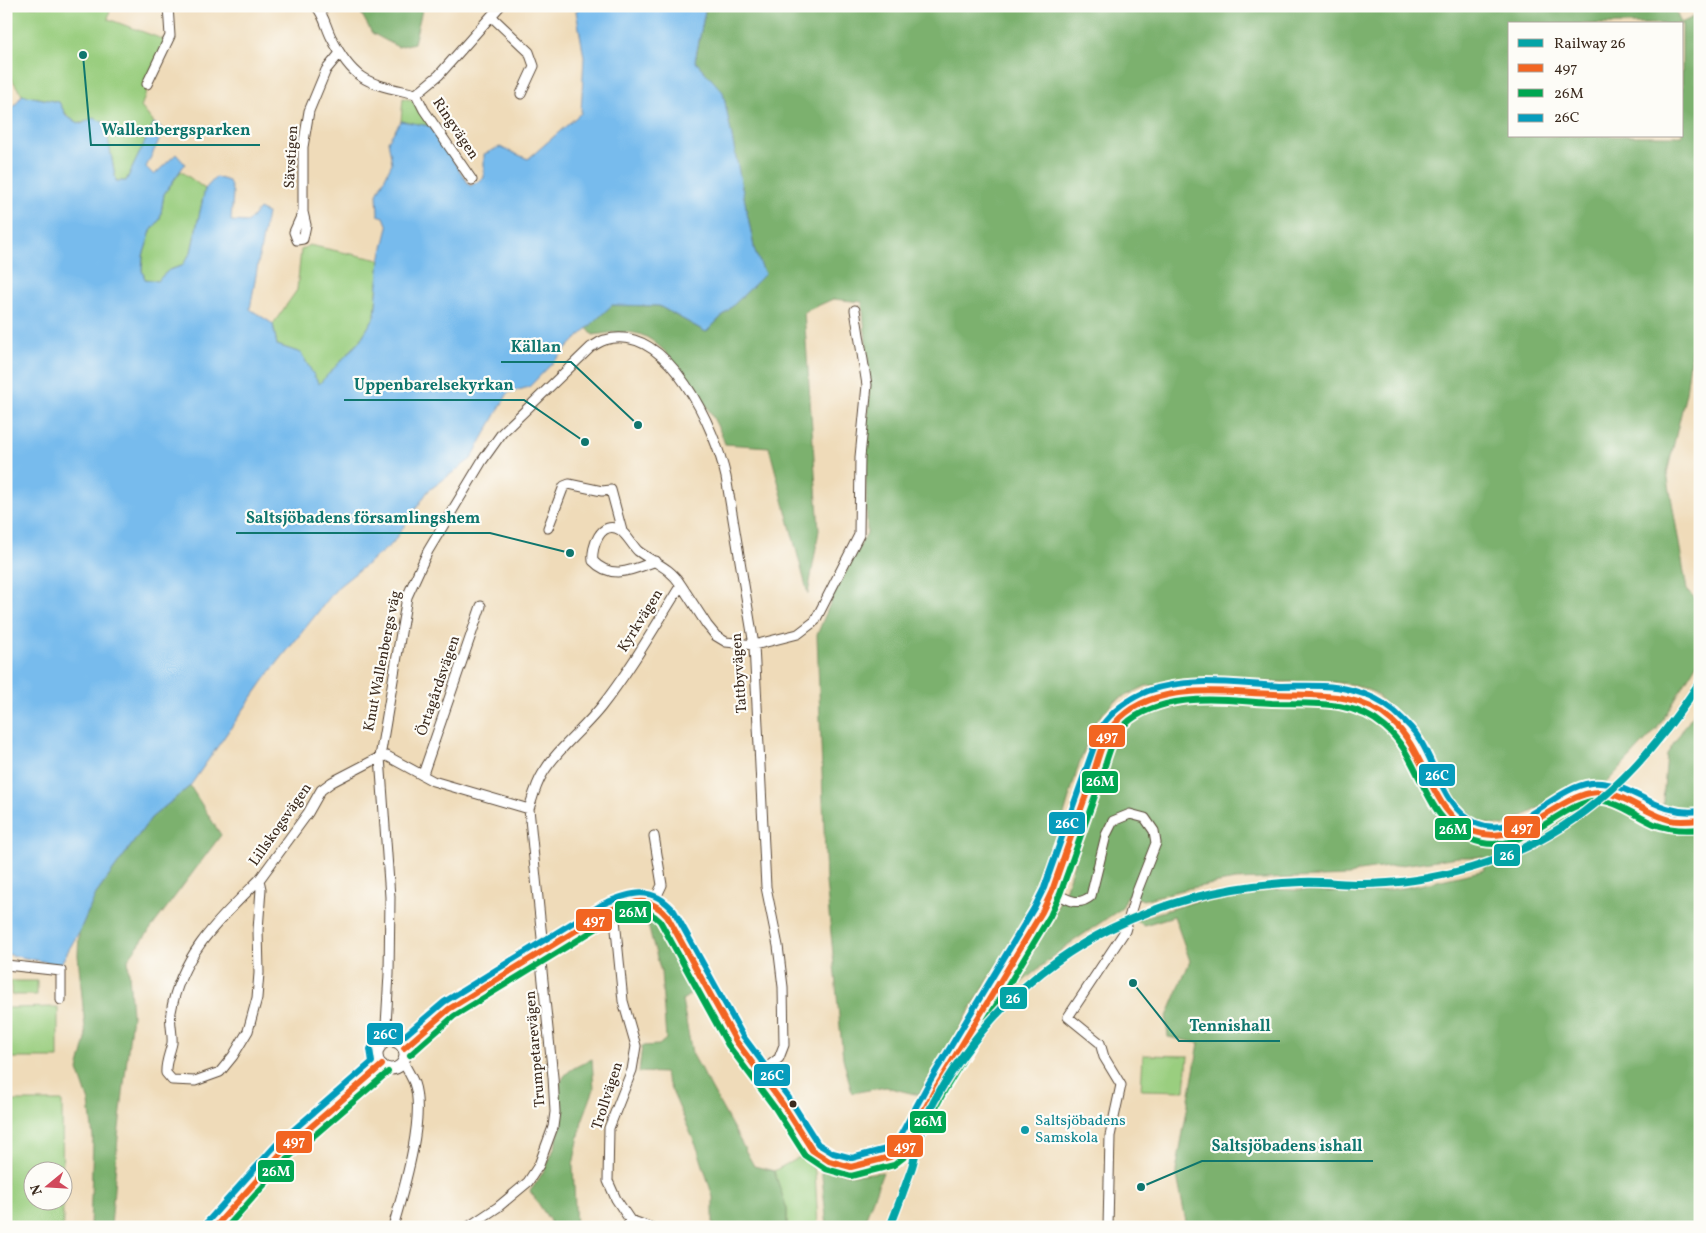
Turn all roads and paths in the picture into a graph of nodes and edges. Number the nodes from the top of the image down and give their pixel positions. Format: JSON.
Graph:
{"nodes":[{"id":1,"x":168,"y":6,"type":"edge"},
{"id":2,"x":316,"y":6,"type":"edge"},
{"id":3,"x":500,"y":6,"type":"edge"},
{"id":4,"x":491,"y":16,"type":"junction"},
{"id":5,"x":340,"y":53,"type":"junction"},
{"id":6,"x":147,"y":84,"type":"dead end"},
{"id":7,"x":416,"y":94,"type":"junction"},
{"id":8,"x":521,"y":94,"type":"dead end"},
{"id":9,"x":472,"y":180,"type":"dead end"},
{"id":10,"x":303,"y":212,"type":"dead end"},
{"id":11,"x":855,"y":310,"type":"dead end"},
{"id":12,"x":591,"y":347,"type":"joint"},
{"id":13,"x":548,"y":528,"type":"dead end"},
{"id":14,"x":622,"y":531,"type":"junction"},
{"id":15,"x":656,"y":561,"type":"junction"},
{"id":16,"x":680,"y":585,"type":"junction"},
{"id":17,"x":481,"y":606,"type":"dead end"},
{"id":18,"x":754,"y":645,"type":"junction"},
{"id":19,"x":380,"y":757,"type":"junction"},
{"id":20,"x":423,"y":774,"type":"junction"},
{"id":21,"x":529,"y":808,"type":"junction"},
{"id":22,"x":1700,"y":820,"type":"edge"},
{"id":23,"x":654,"y":836,"type":"dead end"},
{"id":24,"x":259,"y":880,"type":"junction"},
{"id":25,"x":1052,"y":891,"type":"junction"},
{"id":26,"x":653,"y":904,"type":"junction"},
{"id":27,"x":614,"y":909,"type":"junction"},
{"id":28,"x":540,"y":952,"type":"junction"},
{"id":29,"x":6,"y":965,"type":"edge"},
{"id":30,"x":61,"y":1000,"type":"dead end"},
{"id":31,"x":384,"y":1042,"type":"junction"},
{"id":32,"x":404,"y":1048,"type":"junction"},
{"id":33,"x":403,"y":1062,"type":"junction"},
{"id":34,"x":382,"y":1065,"type":"junction"},
{"id":35,"x":760,"y":1073,"type":"junction"},
{"id":36,"x":628,"y":1223,"type":"edge"},
{"id":37,"x":220,"y":1224,"type":"edge"},
{"id":38,"x":393,"y":1227,"type":"edge"},
{"id":39,"x":468,"y":1227,"type":"edge"},
{"id":40,"x":650,"y":1227,"type":"edge"},
{"id":41,"x":1108,"y":1227,"type":"edge"}],
"edges":[{"from":1,"to":6,"type":"street"},
{"from":2,"to":5,"type":"street","name":"Ringvägen"},
{"from":3,"to":4,"type":"street","name":"Ringvägen"},
{"from":4,"to":7,"type":"street","name":"Ringvägen"},
{"from":4,"to":8,"type":"street"},
{"from":5,"to":7,"type":"street","name":"Ringvägen"},
{"from":5,"to":10,"type":"street","name":"Sävstigen"},
{"from":7,"to":9,"type":"street","name":"Ringvägen"},
{"from":11,"to":18,"type":"street","name":"Kyrkvägen"},
{"from":12,"to":18,"type":"street","name":"Tattbyvägen"},
{"from":12,"to":19,"type":"street","name":"Knut Wallenbergs väg"},
{"from":13,"to":14,"type":"street"},
{"from":14,"to":15,"type":"street"},
{"from":14,"to":15,"type":"street"},
{"from":15,"to":16,"type":"street"},
{"from":16,"to":18,"type":"street","name":"Kyrkvägen"},
{"from":16,"to":21,"type":"street","name":"Kyrkvägen"},
{"from":17,"to":20,"type":"street","name":"Örtagårdsvägen"},
{"from":18,"to":35,"type":"street","name":"Tattbyvägen"},
{"from":19,"to":20,"type":"street"},
{"from":19,"to":24,"type":"street","name":"Lillskogsvägen"},
{"from":19,"to":31,"type":"street","name":"Knut Wallenbergs väg"},
{"from":20,"to":21,"type":"street"},
{"from":21,"to":28,"type":"street","name":"Kyrkvägen"},
{"from":22,"to":25,"type":"street"},
{"from":23,"to":26,"type":"street"},
{"from":24,"to":24,"type":"street","name":"Lillskogsvägen"},
{"from":25,"to":35,"type":"street"},
{"from":25,"to":41,"type":"street"},
{"from":26,"to":27,"type":"street"},
{"from":26,"to":35,"type":"street"},
{"from":27,"to":28,"type":"street"},
{"from":27,"to":36,"type":"street","name":"Trollvägen"},
{"from":28,"to":32,"type":"street"},
{"from":28,"to":39,"type":"street","name":"Trumpetarevägen"},
{"from":29,"to":30,"type":"street"},
{"from":31,"to":32,"type":"street"},
{"from":31,"to":34,"type":"street"},
{"from":32,"to":33,"type":"street"},
{"from":33,"to":34,"type":"street"},
{"from":33,"to":38,"type":"street"},
{"from":34,"to":37,"type":"street"},
{"from":36,"to":40,"type":"street"}]}
